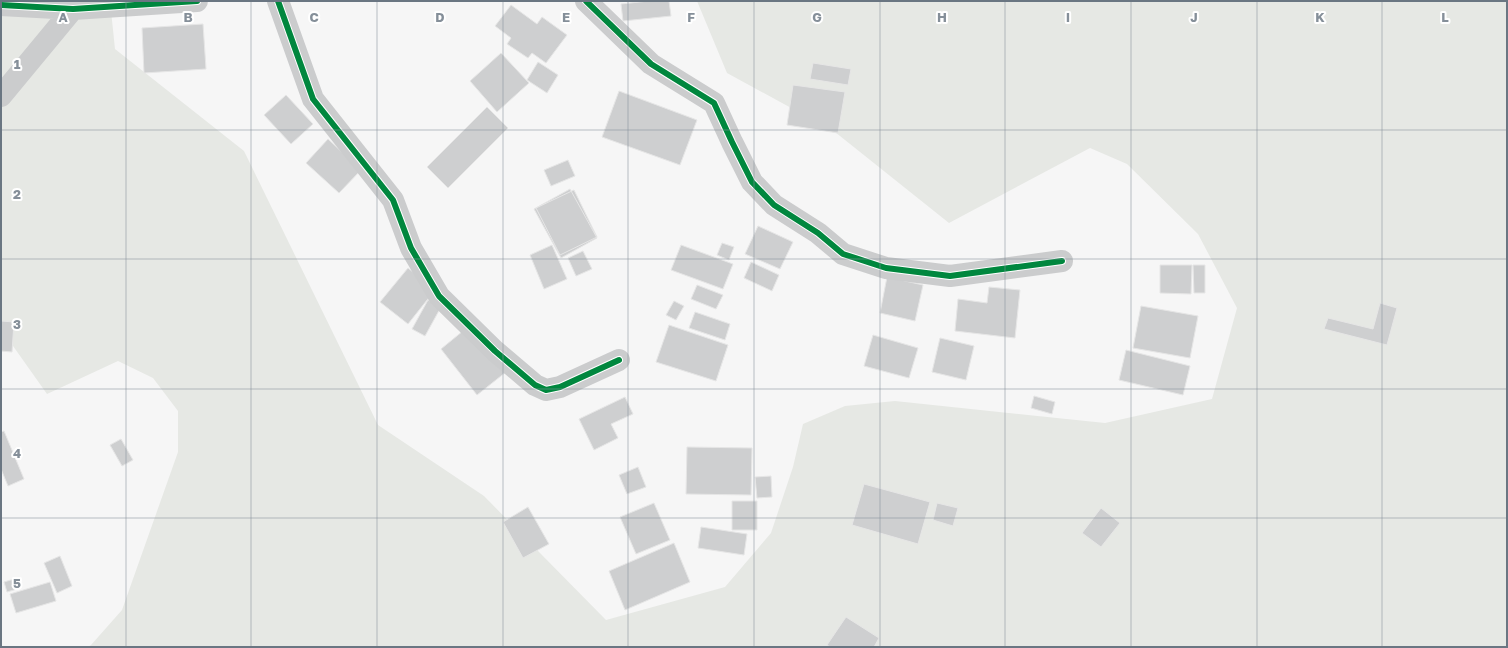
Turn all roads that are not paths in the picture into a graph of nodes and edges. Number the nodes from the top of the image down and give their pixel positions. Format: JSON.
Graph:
{"nodes":[{"id":1,"x":197,"y":1,"type":"edge"},
{"id":2,"x":278,"y":1,"type":"edge"},
{"id":3,"x":586,"y":1,"type":"edge"},
{"id":4,"x":78,"y":4,"type":"edge"},
{"id":5,"x":1,"y":5,"type":"edge"},
{"id":6,"x":1,"y":96,"type":"edge"},
{"id":7,"x":1062,"y":261,"type":"dead end"},
{"id":8,"x":619,"y":360,"type":"dead end"}],
"edges":[{"from":1,"to":4,"type":"street"},
{"from":2,"to":8,"type":"street"},
{"from":3,"to":7,"type":"street"},
{"from":4,"to":5,"type":"street"},
{"from":4,"to":6,"type":"street"}]}
